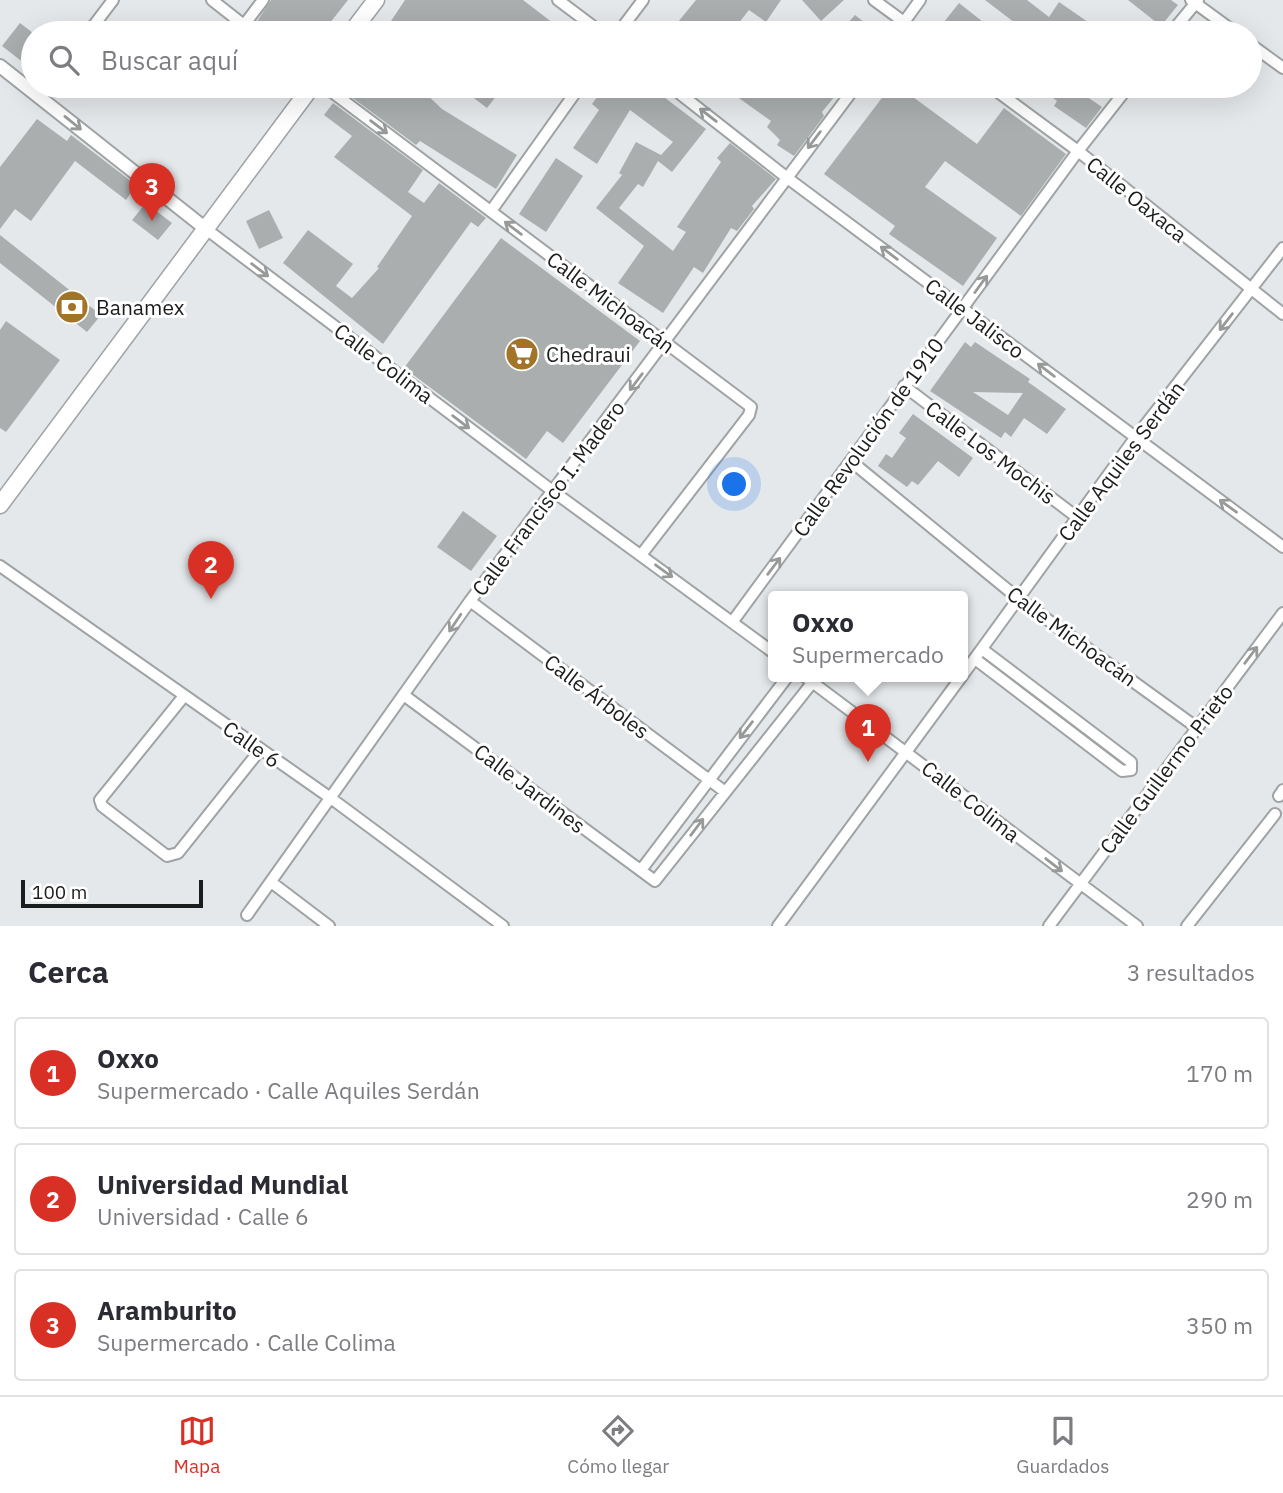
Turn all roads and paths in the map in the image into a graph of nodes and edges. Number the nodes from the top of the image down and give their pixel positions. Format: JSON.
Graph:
{"nodes":[{"id":1,"x":113,"y":0,"type":"edge"},
{"id":2,"x":212,"y":0,"type":"edge"},
{"id":3,"x":263,"y":0,"type":"edge"},
{"id":4,"x":376,"y":0,"type":"edge"},
{"id":5,"x":558,"y":0,"type":"edge"},
{"id":6,"x":643,"y":0,"type":"edge"},
{"id":7,"x":874,"y":0,"type":"edge"},
{"id":8,"x":920,"y":0,"type":"edge"},
{"id":9,"x":1195,"y":1,"type":"edge"},
{"id":10,"x":97,"y":21,"type":"edge"},
{"id":11,"x":239,"y":21,"type":"edge"},
{"id":12,"x":247,"y":21,"type":"edge"},
{"id":13,"x":360,"y":21,"type":"edge"},
{"id":14,"x":587,"y":21,"type":"edge"},
{"id":15,"x":627,"y":21,"type":"edge"},
{"id":16,"x":903,"y":21,"type":"edge"},
{"id":17,"x":905,"y":21,"type":"edge"},
{"id":18,"x":1180,"y":21,"type":"edge"},
{"id":19,"x":1221,"y":21,"type":"edge"},
{"id":20,"x":1262,"y":53,"type":"edge"},
{"id":21,"x":0,"y":66,"type":"edge"},
{"id":22,"x":1283,"y":68,"type":"edge"},
{"id":23,"x":21,"y":78,"type":"edge"},
{"id":24,"x":53,"y":98,"type":"edge"},
{"id":25,"x":303,"y":98,"type":"edge"},
{"id":26,"x":340,"y":98,"type":"edge"},
{"id":27,"x":571,"y":98,"type":"edge"},
{"id":28,"x":685,"y":98,"type":"edge"},
{"id":29,"x":847,"y":98,"type":"edge"},
{"id":30,"x":1006,"y":98,"type":"edge"},
{"id":31,"x":1119,"y":98,"type":"edge"},
{"id":32,"x":1078,"y":150,"type":"junction"},
{"id":33,"x":786,"y":177,"type":"junction"},
{"id":34,"x":491,"y":211,"type":"junction"},
{"id":35,"x":206,"y":229,"type":"junction"},
{"id":36,"x":1283,"y":248,"type":"edge"},
{"id":37,"x":1251,"y":290,"type":"junction"},
{"id":38,"x":963,"y":308,"type":"junction"},
{"id":39,"x":1283,"y":314,"type":"edge"},
{"id":40,"x":665,"y":343,"type":"junction"},
{"id":41,"x":904,"y":386,"type":"junction"},
{"id":42,"x":1135,"y":438,"type":"junction"},
{"id":43,"x":852,"y":462,"type":"junction"},
{"id":44,"x":554,"y":492,"type":"junction"},
{"id":45,"x":0,"y":505,"type":"edge"},
{"id":46,"x":1078,"y":518,"type":"junction"},
{"id":47,"x":1283,"y":547,"type":"edge"},
{"id":48,"x":641,"y":555,"type":"junction"},
{"id":49,"x":0,"y":566,"type":"edge"},
{"id":50,"x":1019,"y":599,"type":"junction"},
{"id":51,"x":470,"y":601,"type":"junction"},
{"id":52,"x":1283,"y":612,"type":"edge"},
{"id":53,"x":733,"y":621,"type":"junction"},
{"id":54,"x":768,"y":648,"type":"edge"},
{"id":55,"x":982,"y":649,"type":"junction"},
{"id":56,"x":975,"y":659,"type":"junction"},
{"id":57,"x":968,"y":668,"type":"edge"},
{"id":58,"x":783,"y":682,"type":"edge"},
{"id":59,"x":806,"y":682,"type":"edge"},
{"id":60,"x":811,"y":682,"type":"edge"},
{"id":61,"x":958,"y":682,"type":"edge"},
{"id":62,"x":184,"y":696,"type":"junction"},
{"id":63,"x":405,"y":696,"type":"junction"},
{"id":64,"x":1048,"y":707,"type":"junction"},
{"id":65,"x":1196,"y":727,"type":"junction"},
{"id":66,"x":1086,"y":735,"type":"dead end"},
{"id":67,"x":260,"y":750,"type":"junction"},
{"id":68,"x":906,"y":751,"type":"junction"},
{"id":69,"x":708,"y":779,"type":"junction"},
{"id":70,"x":724,"y":791,"type":"junction"},
{"id":71,"x":332,"y":799,"type":"junction"},
{"id":72,"x":1275,"y":814,"type":"dead end"},
{"id":73,"x":641,"y":870,"type":"junction"},
{"id":74,"x":271,"y":882,"type":"junction"},
{"id":75,"x":1080,"y":886,"type":"junction"},
{"id":76,"x":247,"y":915,"type":"dead end"},
{"id":77,"x":329,"y":926,"type":"edge"},
{"id":78,"x":503,"y":926,"type":"edge"},
{"id":79,"x":778,"y":926,"type":"edge"},
{"id":80,"x":1049,"y":926,"type":"edge"},
{"id":81,"x":1137,"y":926,"type":"edge"},
{"id":82,"x":1187,"y":926,"type":"edge"}],
"edges":[{"from":1,"to":10,"type":"street"},
{"from":2,"to":11,"type":"street"},
{"from":3,"to":12,"type":"street"},
{"from":4,"to":13,"type":"main road"},
{"from":5,"to":14,"type":"street"},
{"from":6,"to":15,"type":"street"},
{"from":7,"to":16,"type":"street"},
{"from":8,"to":17,"type":"street"},
{"from":9,"to":18,"type":"street"},
{"from":9,"to":19,"type":"street"},
{"from":20,"to":22,"type":"street"},
{"from":21,"to":23,"type":"street","name":"Calle Colima"},
{"from":24,"to":35,"type":"street","name":"Calle Colima","one_way":true},
{"from":25,"to":35,"type":"main road"},
{"from":26,"to":34,"type":"street","name":"Calle Michoacán","one_way":true},
{"from":27,"to":34,"type":"street"},
{"from":33,"to":28,"type":"street","name":"Calle Jalisco","one_way":true},
{"from":29,"to":33,"type":"street","name":"Calle Francisco I. Madero","one_way":true},
{"from":30,"to":32,"type":"street","name":"Calle Oaxaca"},
{"from":31,"to":32,"type":"street","name":"Calle Revolución de 1910"},
{"from":32,"to":37,"type":"street","name":"Calle Oaxaca"},
{"from":38,"to":32,"type":"street","name":"Calle Revolución de 1910","one_way":true},
{"from":38,"to":33,"type":"street","name":"Calle Jalisco","one_way":true},
{"from":33,"to":40,"type":"street","name":"Calle Francisco I. Madero"},
{"from":40,"to":34,"type":"street","name":"Calle Michoacán","one_way":true},
{"from":35,"to":44,"type":"street","name":"Calle Colima","one_way":true},
{"from":35,"to":45,"type":"main road"},
{"from":36,"to":37,"type":"street","name":"Calle Aquiles Serdán"},
{"from":37,"to":39,"type":"street","name":"Calle Oaxaca"},
{"from":37,"to":42,"type":"street","name":"Calle Aquiles Serdán","one_way":true},
{"from":38,"to":41,"type":"street","name":"Calle Revolución de 1910"},
{"from":42,"to":38,"type":"street","name":"Calle Jalisco","one_way":true},
{"from":40,"to":44,"type":"street","name":"Calle Francisco I. Madero","one_way":true},
{"from":40,"to":48,"type":"street","name":"Calle Michoacán"},
{"from":41,"to":43,"type":"street","name":"Calle Revolución de 1910"},
{"from":41,"to":46,"type":"street","name":"Calle Los Mochis"},
{"from":42,"to":46,"type":"street","name":"Calle Aquiles Serdán"},
{"from":47,"to":42,"type":"street","name":"Calle Jalisco","one_way":true},
{"from":43,"to":50,"type":"street","name":"Calle Michoacán"},
{"from":53,"to":43,"type":"street","name":"Calle Revolución de 1910","one_way":true},
{"from":44,"to":48,"type":"street","name":"Calle Colima"},
{"from":44,"to":51,"type":"street","name":"Calle Francisco I. Madero"},
{"from":46,"to":50,"type":"street","name":"Calle Aquiles Serdán"},
{"from":48,"to":53,"type":"street","name":"Calle Colima","one_way":true},
{"from":49,"to":62,"type":"street","name":"Calle 6"},
{"from":50,"to":55,"type":"street","name":"Calle Aquiles Serdán"},
{"from":50,"to":65,"type":"street","name":"Calle Michoacán"},
{"from":51,"to":63,"type":"street","name":"Calle Francisco I. Madero","one_way":true},
{"from":51,"to":69,"type":"street","name":"Calle Árboles"},
{"from":65,"to":52,"type":"street","name":"Calle Guillermo Prieto","one_way":true},
{"from":53,"to":54,"type":"street","name":"Calle Colima"},
{"from":55,"to":56,"type":"street","name":"Calle Aquiles Serdán"},
{"from":55,"to":64,"type":"street"},
{"from":56,"to":57,"type":"street","name":"Calle Aquiles Serdán"},
{"from":56,"to":64,"type":"street"},
{"from":58,"to":69,"type":"street","one_way":true},
{"from":59,"to":70,"type":"street"},
{"from":60,"to":68,"type":"street","name":"Calle Colima"},
{"from":61,"to":68,"type":"street","name":"Calle Aquiles Serdán"},
{"from":62,"to":67,"type":"street","name":"Calle 6"},
{"from":62,"to":67,"type":"street"},
{"from":63,"to":71,"type":"street","name":"Calle Francisco I. Madero"},
{"from":63,"to":73,"type":"street","name":"Calle Jardines"},
{"from":64,"to":66,"type":"street"},
{"from":65,"to":75,"type":"street","name":"Calle Guillermo Prieto"},
{"from":67,"to":71,"type":"street","name":"Calle 6"},
{"from":68,"to":75,"type":"street","name":"Calle Colima","one_way":true},
{"from":68,"to":79,"type":"street","name":"Calle Aquiles Serdán"},
{"from":69,"to":70,"type":"street","name":"Calle Árboles"},
{"from":69,"to":73,"type":"street"},
{"from":73,"to":70,"type":"street","name":"Calle Jardines","one_way":true},
{"from":71,"to":74,"type":"street","name":"Calle Francisco I. Madero"},
{"from":71,"to":78,"type":"street","name":"Calle 6"},
{"from":72,"to":82,"type":"street"},
{"from":74,"to":76,"type":"street","name":"Calle Francisco I. Madero"},
{"from":74,"to":77,"type":"street"},
{"from":75,"to":80,"type":"street","name":"Calle Guillermo Prieto"},
{"from":75,"to":81,"type":"street","name":"Calle Colima"}]}
